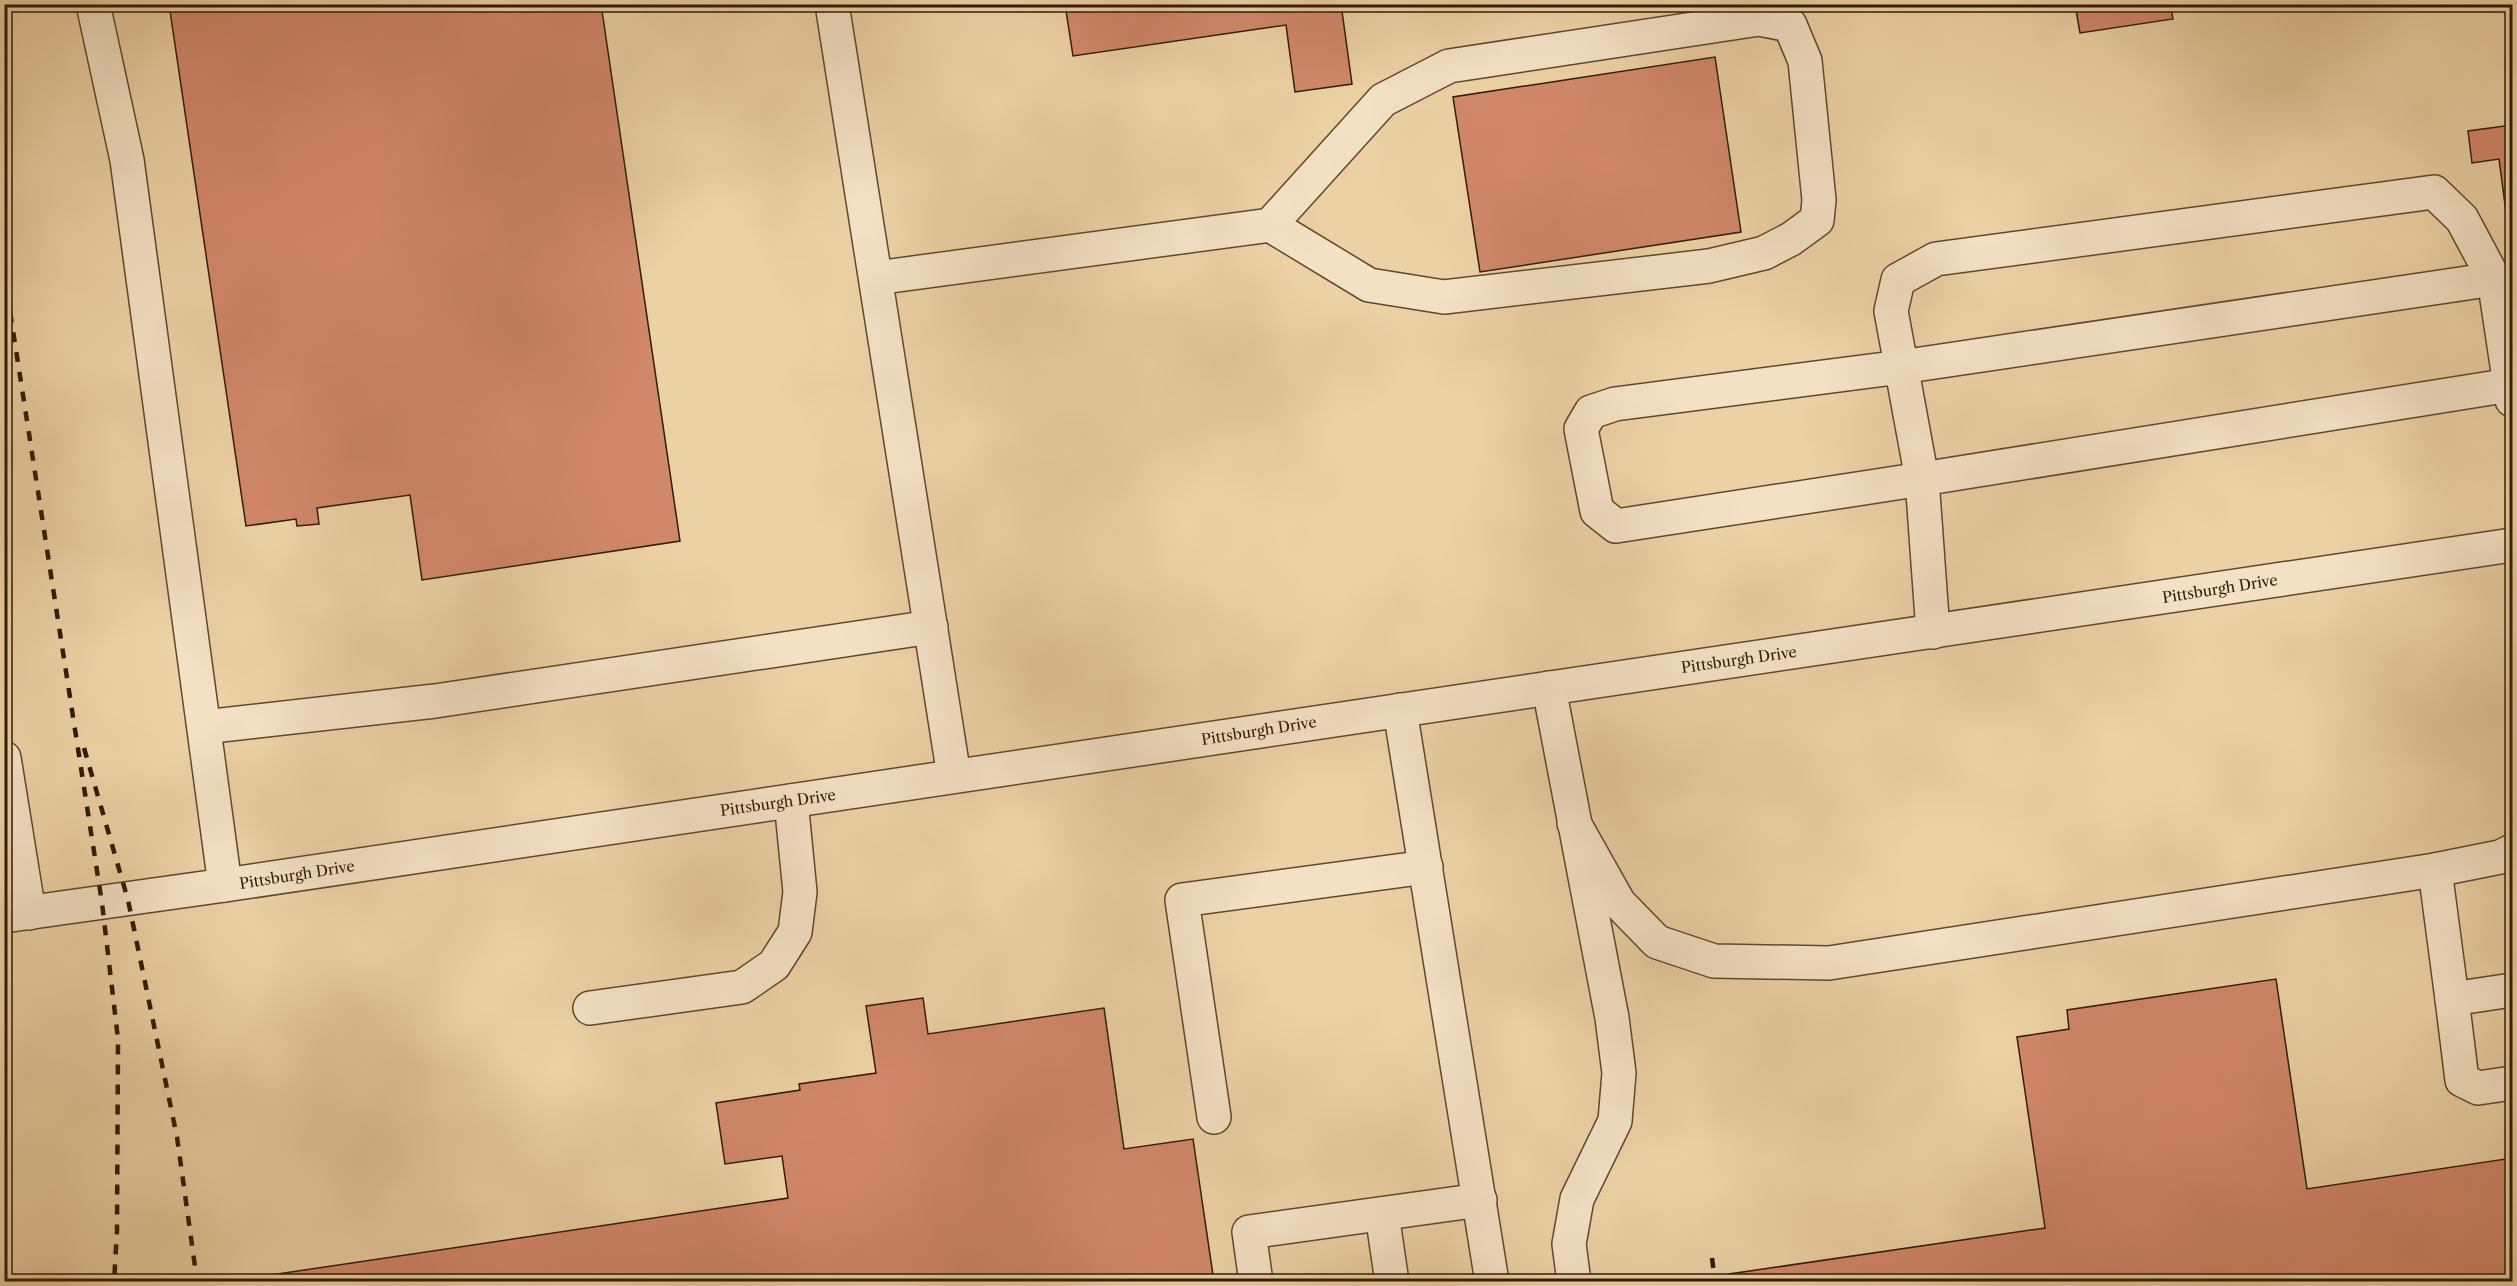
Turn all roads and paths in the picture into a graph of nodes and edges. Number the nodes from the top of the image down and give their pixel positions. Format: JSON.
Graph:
{"nodes":[{"id":1,"x":93,"y":4,"type":"edge"},
{"id":2,"x":832,"y":4,"type":"edge"},
{"id":3,"x":1270,"y":225,"type":"junction"},
{"id":4,"x":876,"y":278,"type":"junction"},
{"id":5,"x":2494,"y":279,"type":"junction"},
{"id":6,"x":2508,"y":343,"type":"edge"},
{"id":7,"x":1902,"y":367,"type":"junction"},
{"id":8,"x":2511,"y":392,"type":"edge"},
{"id":9,"x":1922,"y":479,"type":"junction"},
{"id":10,"x":2512,"y":545,"type":"edge"},
{"id":11,"x":931,"y":627,"type":"junction"},
{"id":12,"x":1933,"y":632,"type":"junction"},
{"id":13,"x":1548,"y":688,"type":"junction"},
{"id":14,"x":1400,"y":710,"type":"junction"},
{"id":15,"x":204,"y":727,"type":"junction"},
{"id":16,"x":4,"y":758,"type":"edge"},
{"id":17,"x":954,"y":776,"type":"junction"},
{"id":18,"x":791,"y":801,"type":"junction"},
{"id":19,"x":1574,"y":823,"type":"junction"},
{"id":20,"x":2512,"y":851,"type":"edge"},
{"id":21,"x":1426,"y":867,"type":"junction"},
{"id":22,"x":2435,"y":870,"type":"junction"},
{"id":23,"x":225,"y":885,"type":"junction"},
{"id":24,"x":17,"y":915,"type":"edge"},
{"id":25,"x":2512,"y":990,"type":"edge"},
{"id":26,"x":2452,"y":999,"type":"junction"},
{"id":27,"x":590,"y":1008,"type":"dead end"},
{"id":28,"x":2512,"y":1083,"type":"edge"},
{"id":29,"x":1214,"y":1117,"type":"dead end"},
{"id":30,"x":1480,"y":1200,"type":"junction"},
{"id":31,"x":1382,"y":1214,"type":"junction"},
{"id":32,"x":1256,"y":1281,"type":"edge"},
{"id":33,"x":1392,"y":1281,"type":"edge"},
{"id":34,"x":1492,"y":1281,"type":"edge"},
{"id":35,"x":1574,"y":1281,"type":"edge"}],
"edges":[{"from":1,"to":15,"type":"street"},
{"from":2,"to":4,"type":"street"},
{"from":3,"to":3,"type":"street"},
{"from":3,"to":4,"type":"street"},
{"from":4,"to":11,"type":"street"},
{"from":5,"to":6,"type":"street"},
{"from":5,"to":7,"type":"street"},
{"from":5,"to":7,"type":"street"},
{"from":6,"to":8,"type":"street"},
{"from":7,"to":9,"type":"street"},
{"from":7,"to":9,"type":"street"},
{"from":8,"to":9,"type":"street"},
{"from":9,"to":12,"type":"street"},
{"from":10,"to":12,"type":"street","name":"Pittsburgh Drive"},
{"from":11,"to":15,"type":"street"},
{"from":11,"to":17,"type":"street"},
{"from":12,"to":13,"type":"street","name":"Pittsburgh Drive"},
{"from":13,"to":14,"type":"street","name":"Pittsburgh Drive"},
{"from":13,"to":19,"type":"street"},
{"from":14,"to":17,"type":"street","name":"Pittsburgh Drive"},
{"from":14,"to":21,"type":"street"},
{"from":15,"to":23,"type":"street"},
{"from":16,"to":24,"type":"street"},
{"from":17,"to":18,"type":"street","name":"Pittsburgh Drive"},
{"from":18,"to":23,"type":"street","name":"Pittsburgh Drive"},
{"from":18,"to":27,"type":"street"},
{"from":19,"to":22,"type":"street"},
{"from":19,"to":35,"type":"street"},
{"from":20,"to":22,"type":"street"},
{"from":21,"to":29,"type":"street"},
{"from":21,"to":30,"type":"street"},
{"from":22,"to":26,"type":"street"},
{"from":23,"to":24,"type":"street","name":"Pittsburgh Drive"},
{"from":25,"to":26,"type":"street"},
{"from":26,"to":28,"type":"street"},
{"from":30,"to":31,"type":"street"},
{"from":30,"to":34,"type":"street"},
{"from":31,"to":32,"type":"street"},
{"from":31,"to":33,"type":"street"}]}
